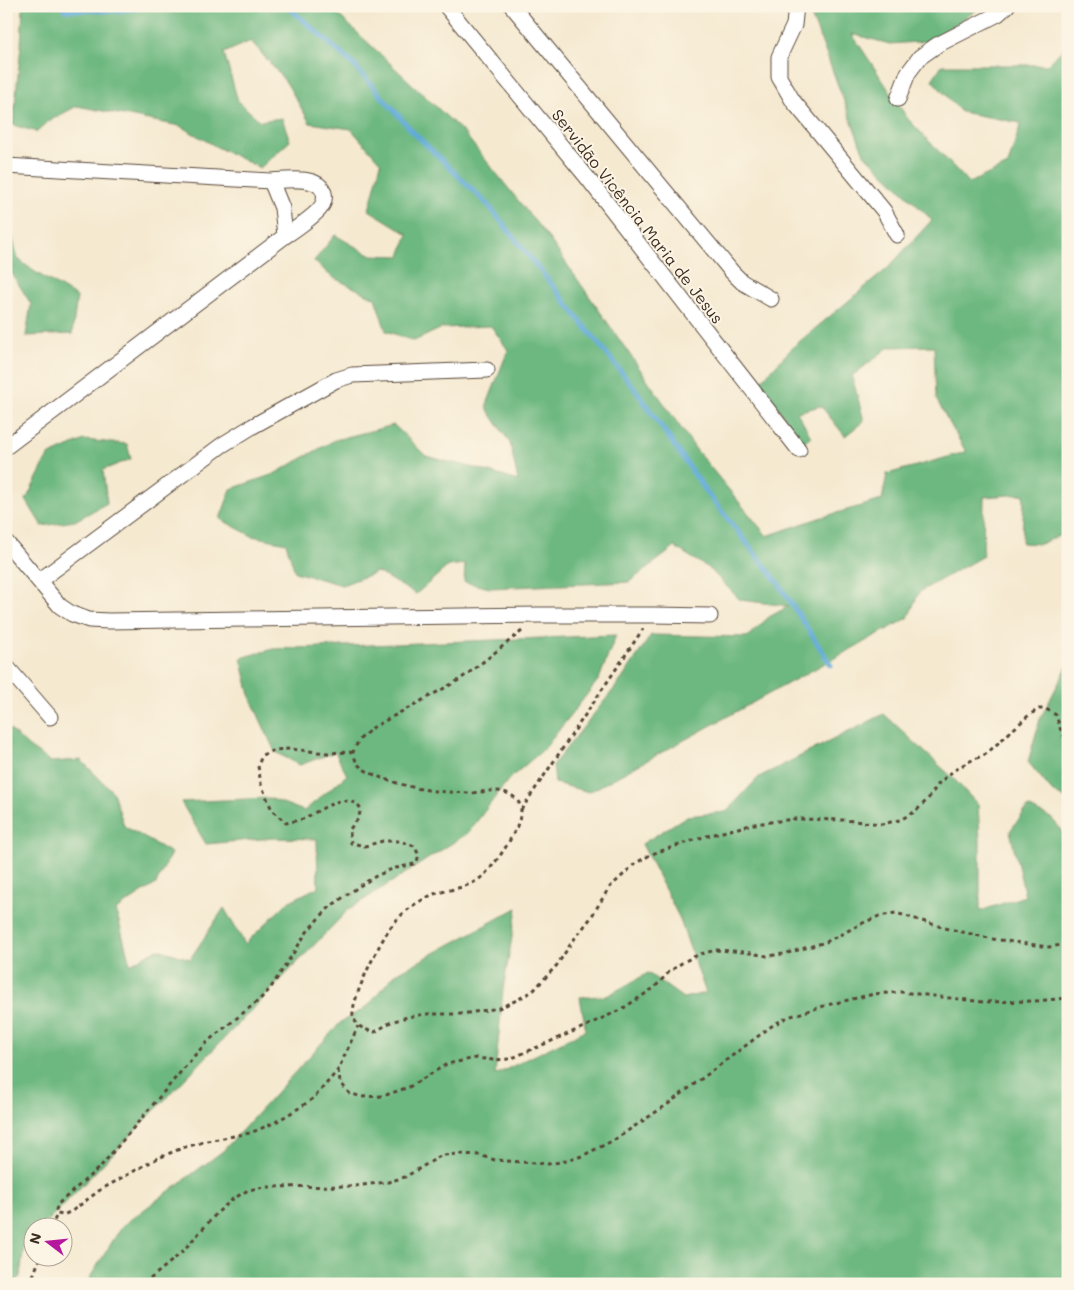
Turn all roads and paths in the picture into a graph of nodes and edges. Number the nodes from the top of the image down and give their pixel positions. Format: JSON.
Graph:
{"nodes":[{"id":1,"x":446,"y":6,"type":"edge"},
{"id":2,"x":512,"y":6,"type":"edge"},
{"id":3,"x":796,"y":6,"type":"edge"},
{"id":4,"x":1007,"y":6,"type":"edge"},
{"id":5,"x":1063,"y":6,"type":"edge"},
{"id":6,"x":1068,"y":14,"type":"edge"},
{"id":7,"x":898,"y":99,"type":"dead end"},
{"id":8,"x":6,"y":166,"type":"edge"},
{"id":9,"x":271,"y":181,"type":"junction"},
{"id":10,"x":897,"y":235,"type":"dead end"},
{"id":11,"x":285,"y":236,"type":"junction"},
{"id":12,"x":771,"y":299,"type":"dead end"},
{"id":13,"x":487,"y":370,"type":"dead end"},
{"id":14,"x":6,"y":447,"type":"edge"},
{"id":15,"x":798,"y":450,"type":"dead end"},
{"id":16,"x":6,"y":542,"type":"edge"},
{"id":17,"x":39,"y":582,"type":"junction"},
{"id":18,"x":653,"y":614,"type":"junction"},
{"id":19,"x":538,"y":615,"type":"junction"},
{"id":20,"x":710,"y":616,"type":"dead end"},
{"id":21,"x":6,"y":666,"type":"edge"},
{"id":22,"x":50,"y":717,"type":"dead end"},
{"id":23,"x":1068,"y":739,"type":"edge"},
{"id":24,"x":353,"y":752,"type":"junction"},
{"id":25,"x":521,"y":811,"type":"junction"},
{"id":26,"x":1068,"y":944,"type":"edge"},
{"id":27,"x":1068,"y":998,"type":"edge"},
{"id":28,"x":358,"y":1026,"type":"junction"},
{"id":29,"x":338,"y":1070,"type":"junction"},
{"id":30,"x":57,"y":1214,"type":"junction"},
{"id":31,"x":55,"y":1218,"type":"edge"},
{"id":32,"x":36,"y":1268,"type":"edge"},
{"id":33,"x":30,"y":1284,"type":"edge"},
{"id":34,"x":144,"y":1284,"type":"edge"}],
"edges":[{"from":1,"to":15,"type":"street","name":"Servidão Vicência Maria de Jesus"},
{"from":2,"to":12,"type":"street"},
{"from":3,"to":10,"type":"street"},
{"from":4,"to":7,"type":"street"},
{"from":5,"to":6,"type":"lane"},
{"from":8,"to":9,"type":"street"},
{"from":9,"to":11,"type":"street"},
{"from":9,"to":11,"type":"street"},
{"from":11,"to":14,"type":"street"},
{"from":13,"to":17,"type":"street"},
{"from":16,"to":17,"type":"street"},
{"from":17,"to":19,"type":"street"},
{"from":18,"to":19,"type":"street"},
{"from":18,"to":20,"type":"street"},
{"from":18,"to":25,"type":"path"},
{"from":19,"to":24,"type":"path"},
{"from":21,"to":22,"type":"street"},
{"from":23,"to":28,"type":"path"},
{"from":24,"to":25,"type":"path"},
{"from":24,"to":30,"type":"path"},
{"from":25,"to":28,"type":"path"},
{"from":26,"to":29,"type":"path"},
{"from":27,"to":34,"type":"path"},
{"from":28,"to":29,"type":"path"},
{"from":29,"to":30,"type":"path"},
{"from":30,"to":31,"type":"path"},
{"from":32,"to":33,"type":"path"}]}
